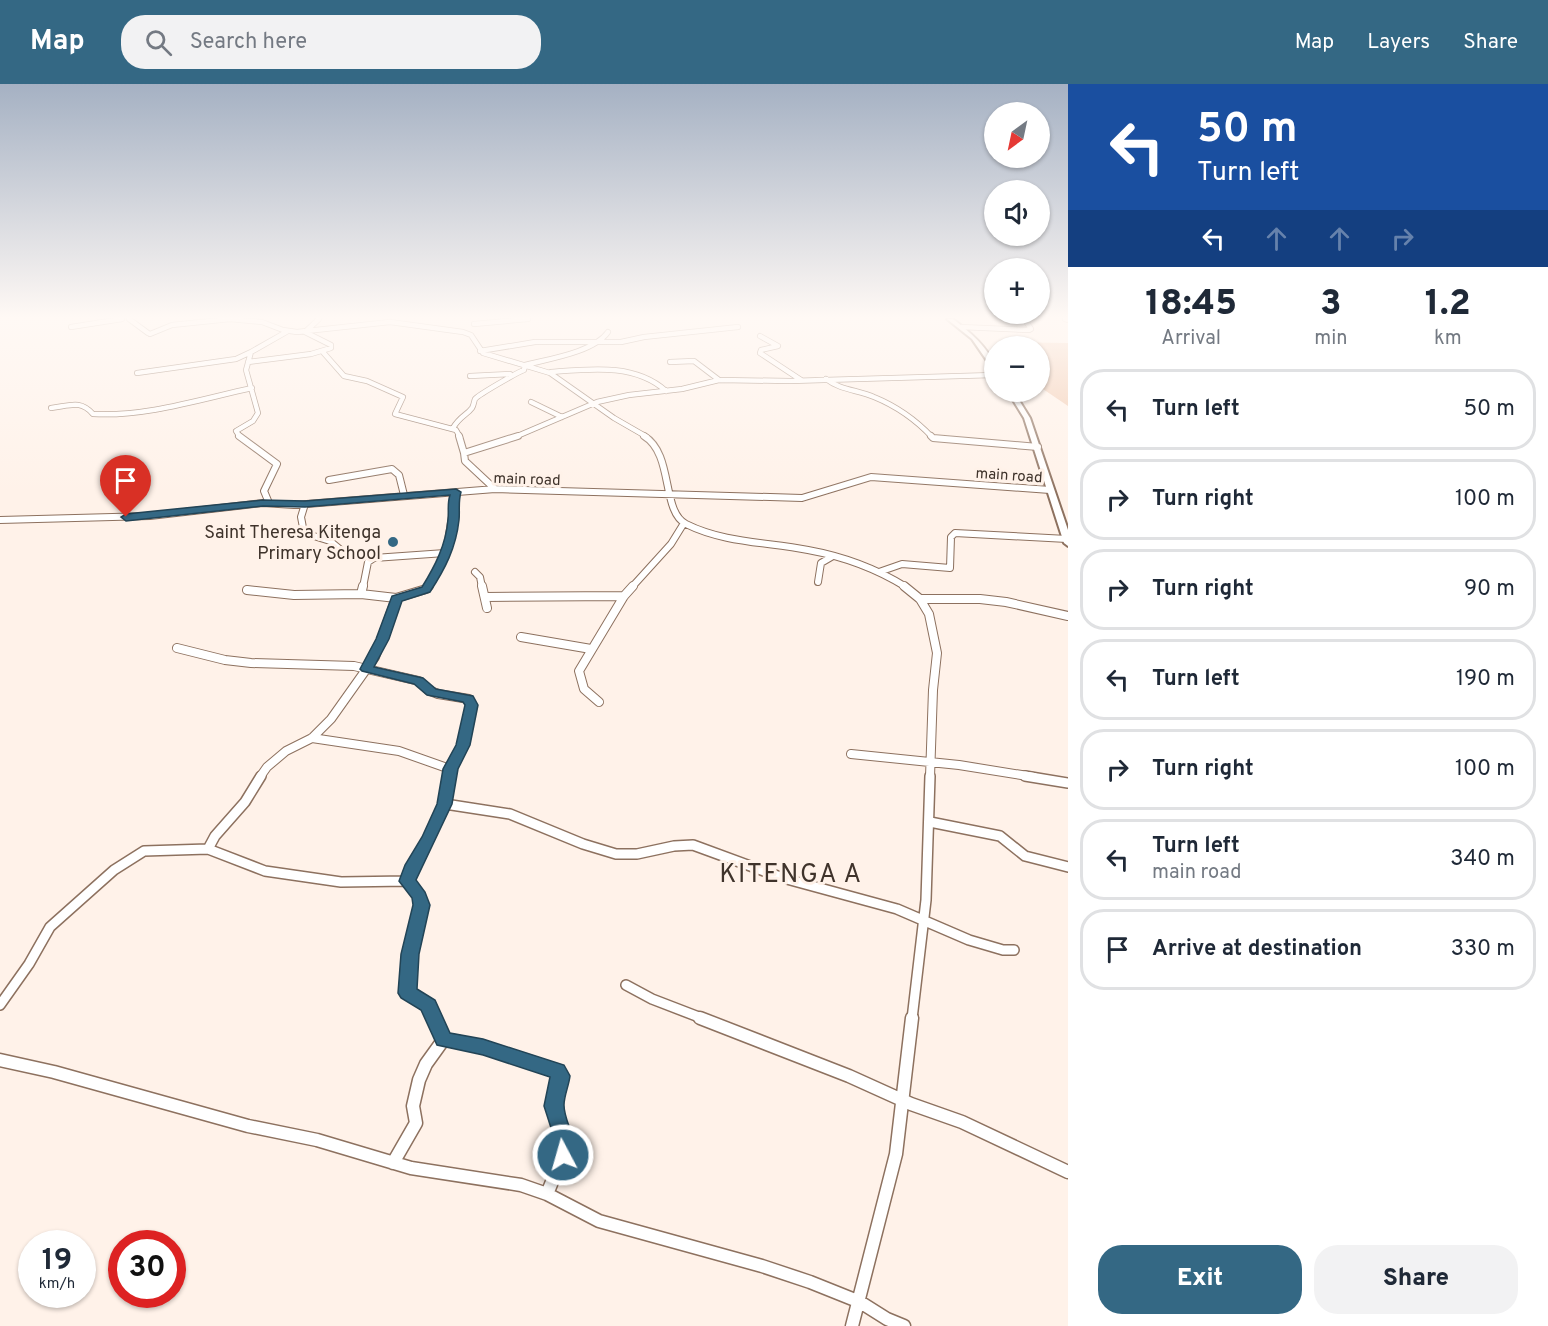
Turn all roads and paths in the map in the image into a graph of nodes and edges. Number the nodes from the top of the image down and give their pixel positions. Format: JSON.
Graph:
{"nodes":[{"id":1,"x":248,"y":377,"type":"edge"},
{"id":2,"x":348,"y":377,"type":"edge"},
{"id":3,"x":507,"y":377,"type":"edge"},
{"id":4,"x":556,"y":377,"type":"edge"},
{"id":5,"x":641,"y":377,"type":"edge"},
{"id":6,"x":715,"y":377,"type":"edge"},
{"id":7,"x":796,"y":377,"type":"edge"},
{"id":8,"x":912,"y":377,"type":"edge"},
{"id":9,"x":826,"y":379,"type":"junction"},
{"id":10,"x":719,"y":380,"type":"junction"},
{"id":11,"x":801,"y":380,"type":"junction"},
{"id":12,"x":252,"y":388,"type":"junction"},
{"id":13,"x":666,"y":392,"type":"junction"},
{"id":14,"x":531,"y":402,"type":"dead end"},
{"id":15,"x":1017,"y":402,"type":"edge"},
{"id":16,"x":594,"y":404,"type":"junction"},
{"id":17,"x":51,"y":408,"type":"dead end"},
{"id":18,"x":562,"y":417,"type":"junction"},
{"id":19,"x":453,"y":428,"type":"junction"},
{"id":20,"x":1038,"y":447,"type":"junction"},
{"id":21,"x":464,"y":453,"type":"junction"},
{"id":22,"x":328,"y":480,"type":"dead end"},
{"id":23,"x":495,"y":489,"type":"junction"},
{"id":24,"x":1050,"y":490,"type":"junction"},
{"id":25,"x":456,"y":492,"type":"junction"},
{"id":26,"x":671,"y":493,"type":"junction"},
{"id":27,"x":404,"y":495,"type":"junction"},
{"id":28,"x":269,"y":503,"type":"junction"},
{"id":29,"x":305,"y":504,"type":"junction"},
{"id":30,"x":0,"y":520,"type":"edge"},
{"id":31,"x":684,"y":524,"type":"junction"},
{"id":32,"x":1067,"y":541,"type":"edge"},
{"id":33,"x":341,"y":550,"type":"dead end"},
{"id":34,"x":445,"y":553,"type":"junction"},
{"id":35,"x":833,"y":556,"type":"junction"},
{"id":36,"x":475,"y":572,"type":"dead end"},
{"id":37,"x":879,"y":572,"type":"junction"},
{"id":38,"x":818,"y":582,"type":"dead end"},
{"id":39,"x":247,"y":590,"type":"dead end"},
{"id":40,"x":361,"y":594,"type":"junction"},
{"id":41,"x":624,"y":596,"type":"junction"},
{"id":42,"x":485,"y":597,"type":"junction"},
{"id":43,"x":396,"y":598,"type":"junction"},
{"id":44,"x":920,"y":599,"type":"junction"},
{"id":45,"x":487,"y":608,"type":"dead end"},
{"id":46,"x":1068,"y":616,"type":"edge"},
{"id":47,"x":521,"y":637,"type":"dead end"},
{"id":48,"x":177,"y":648,"type":"dead end"},
{"id":49,"x":591,"y":649,"type":"junction"},
{"id":50,"x":367,"y":669,"type":"junction"},
{"id":51,"x":599,"y":702,"type":"dead end"},
{"id":52,"x":312,"y":738,"type":"junction"},
{"id":53,"x":851,"y":754,"type":"dead end"},
{"id":54,"x":930,"y":762,"type":"junction"},
{"id":55,"x":450,"y":769,"type":"junction"},
{"id":56,"x":1068,"y":783,"type":"edge"},
{"id":57,"x":445,"y":804,"type":"junction"},
{"id":58,"x":930,"y":822,"type":"junction"},
{"id":59,"x":208,"y":849,"type":"junction"},
{"id":60,"x":1068,"y":867,"type":"edge"},
{"id":61,"x":407,"y":881,"type":"junction"},
{"id":62,"x":924,"y":919,"type":"junction"},
{"id":63,"x":1014,"y":950,"type":"dead end"},
{"id":64,"x":626,"y":985,"type":"dead end"},
{"id":65,"x":0,"y":1005,"type":"edge"},
{"id":66,"x":444,"y":1040,"type":"junction"},
{"id":67,"x":0,"y":1060,"type":"edge"},
{"id":68,"x":902,"y":1100,"type":"junction"},
{"id":69,"x":393,"y":1163,"type":"junction"},
{"id":70,"x":1068,"y":1172,"type":"edge"},
{"id":71,"x":547,"y":1194,"type":"junction"},
{"id":72,"x":860,"y":1302,"type":"junction"},
{"id":73,"x":852,"y":1326,"type":"edge"},
{"id":74,"x":904,"y":1326,"type":"edge"}],
"edges":[{"from":1,"to":12,"type":"street"},
{"from":2,"to":19,"type":"street"},
{"from":3,"to":19,"type":"street"},
{"from":4,"to":16,"type":"street"},
{"from":5,"to":13,"type":"street"},
{"from":6,"to":10,"type":"street"},
{"from":7,"to":11,"type":"street"},
{"from":8,"to":9,"type":"street"},
{"from":9,"to":11,"type":"street"},
{"from":9,"to":20,"type":"street"},
{"from":10,"to":11,"type":"street"},
{"from":10,"to":13,"type":"street"},
{"from":12,"to":17,"type":"street"},
{"from":12,"to":28,"type":"street"},
{"from":13,"to":16,"type":"street"},
{"from":14,"to":18,"type":"street"},
{"from":15,"to":20,"type":"main road"},
{"from":16,"to":18,"type":"street"},
{"from":16,"to":26,"type":"street"},
{"from":18,"to":21,"type":"street"},
{"from":19,"to":21,"type":"street"},
{"from":20,"to":24,"type":"main road"},
{"from":21,"to":23,"type":"street"},
{"from":22,"to":27,"type":"street"},
{"from":23,"to":25,"type":"street","name":"main road"},
{"from":23,"to":26,"type":"street","name":"main road"},
{"from":24,"to":26,"type":"street","name":"main road"},
{"from":24,"to":32,"type":"main road"},
{"from":25,"to":27,"type":"street","name":"main road"},
{"from":25,"to":34,"type":"street"},
{"from":26,"to":31,"type":"street"},
{"from":27,"to":29,"type":"street","name":"main road"},
{"from":28,"to":29,"type":"street","name":"main road"},
{"from":28,"to":30,"type":"street","name":"main road"},
{"from":29,"to":33,"type":"street"},
{"from":31,"to":35,"type":"street"},
{"from":31,"to":41,"type":"street"},
{"from":32,"to":37,"type":"street"},
{"from":34,"to":40,"type":"street"},
{"from":34,"to":43,"type":"street"},
{"from":35,"to":37,"type":"street"},
{"from":35,"to":38,"type":"street"},
{"from":36,"to":42,"type":"street"},
{"from":37,"to":44,"type":"street"},
{"from":39,"to":40,"type":"street"},
{"from":40,"to":43,"type":"street"},
{"from":41,"to":42,"type":"street"},
{"from":41,"to":49,"type":"street"},
{"from":42,"to":45,"type":"street"},
{"from":43,"to":50,"type":"street"},
{"from":44,"to":46,"type":"street"},
{"from":44,"to":54,"type":"street"},
{"from":47,"to":49,"type":"street"},
{"from":48,"to":50,"type":"street"},
{"from":49,"to":51,"type":"street"},
{"from":50,"to":52,"type":"street"},
{"from":50,"to":55,"type":"street"},
{"from":52,"to":55,"type":"street"},
{"from":52,"to":59,"type":"street"},
{"from":53,"to":54,"type":"street"},
{"from":54,"to":56,"type":"street"},
{"from":54,"to":58,"type":"street"},
{"from":55,"to":57,"type":"street"},
{"from":57,"to":61,"type":"street"},
{"from":57,"to":62,"type":"street"},
{"from":58,"to":60,"type":"street"},
{"from":58,"to":62,"type":"street"},
{"from":59,"to":61,"type":"street"},
{"from":59,"to":65,"type":"street"},
{"from":61,"to":66,"type":"street"},
{"from":62,"to":63,"type":"street"},
{"from":62,"to":68,"type":"street"},
{"from":64,"to":68,"type":"street"},
{"from":66,"to":69,"type":"street"},
{"from":66,"to":71,"type":"street"},
{"from":67,"to":69,"type":"street"},
{"from":68,"to":70,"type":"street"},
{"from":68,"to":72,"type":"street"},
{"from":69,"to":71,"type":"street"},
{"from":71,"to":72,"type":"street"},
{"from":72,"to":73,"type":"street"},
{"from":72,"to":74,"type":"street"}]}
